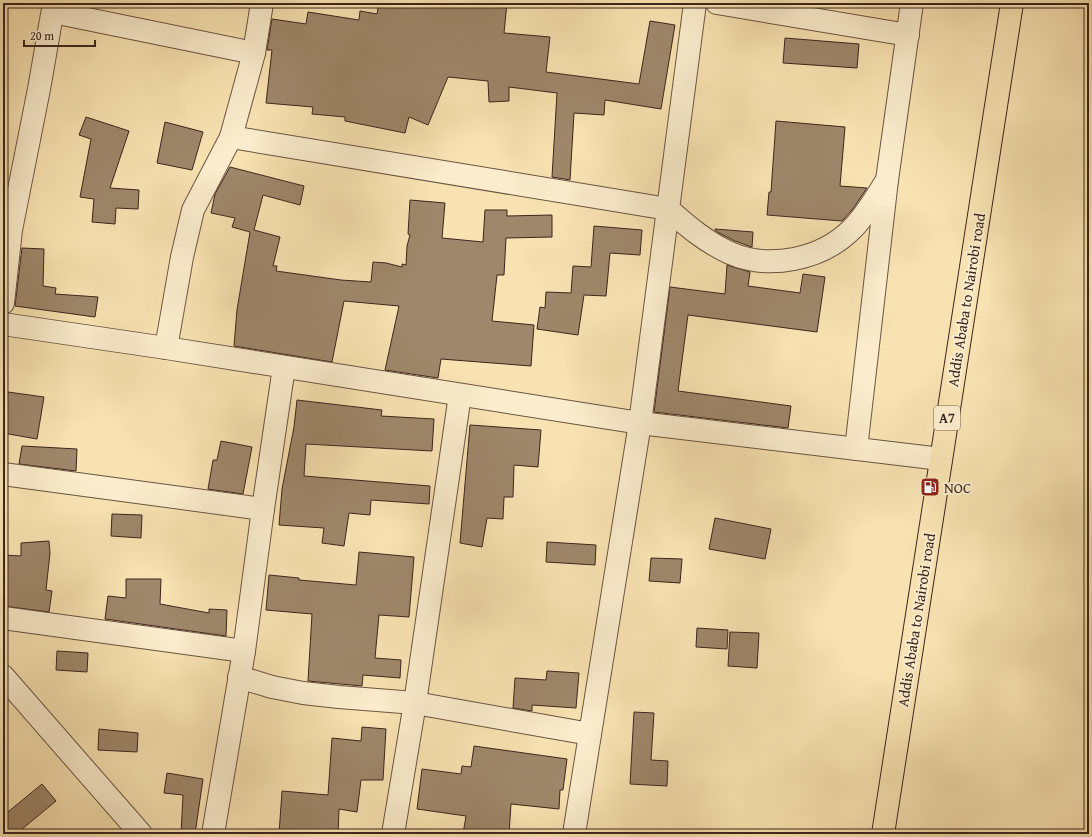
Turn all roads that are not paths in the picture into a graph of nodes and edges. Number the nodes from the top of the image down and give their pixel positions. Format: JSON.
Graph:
{"nodes":[{"id":1,"x":262,"y":3,"type":"edge"},
{"id":2,"x":695,"y":3,"type":"edge"},
{"id":3,"x":717,"y":3,"type":"edge"},
{"id":4,"x":912,"y":3,"type":"edge"},
{"id":5,"x":1012,"y":3,"type":"edge"},
{"id":6,"x":53,"y":8,"type":"edge"},
{"id":7,"x":908,"y":35,"type":"junction"},
{"id":8,"x":254,"y":53,"type":"junction"},
{"id":9,"x":231,"y":136,"type":"junction"},
{"id":10,"x":887,"y":180,"type":"junction"},
{"id":11,"x":668,"y":209,"type":"junction"},
{"id":12,"x":3,"y":303,"type":"edge"},
{"id":13,"x":3,"y":324,"type":"edge"},
{"id":14,"x":166,"y":348,"type":"junction"},
{"id":15,"x":284,"y":367,"type":"junction"},
{"id":16,"x":460,"y":395,"type":"junction"},
{"id":17,"x":640,"y":423,"type":"junction"},
{"id":18,"x":856,"y":449,"type":"junction"},
{"id":19,"x":941,"y":459,"type":"junction"},
{"id":20,"x":3,"y":474,"type":"edge"},
{"id":21,"x":263,"y":509,"type":"junction"},
{"id":22,"x":3,"y":618,"type":"edge"},
{"id":23,"x":244,"y":651,"type":"junction"},
{"id":24,"x":3,"y":676,"type":"edge"},
{"id":25,"x":239,"y":676,"type":"junction"},
{"id":26,"x":415,"y":703,"type":"junction"},
{"id":27,"x":590,"y":734,"type":"junction"},
{"id":28,"x":141,"y":834,"type":"edge"},
{"id":29,"x":213,"y":834,"type":"edge"},
{"id":30,"x":393,"y":834,"type":"edge"},
{"id":31,"x":574,"y":834,"type":"edge"},
{"id":32,"x":883,"y":834,"type":"edge"}],
"edges":[{"from":1,"to":8,"type":"street"},
{"from":2,"to":11,"type":"street"},
{"from":3,"to":7,"type":"street"},
{"from":4,"to":7,"type":"street"},
{"from":5,"to":19,"type":"highway","name":"Addis Ababa to Nairobi road","number":"A7"},
{"from":6,"to":8,"type":"street"},
{"from":6,"to":12,"type":"street"},
{"from":7,"to":10,"type":"street"},
{"from":8,"to":9,"type":"street"},
{"from":9,"to":11,"type":"street"},
{"from":9,"to":14,"type":"street"},
{"from":10,"to":11,"type":"street"},
{"from":10,"to":18,"type":"street"},
{"from":11,"to":17,"type":"street"},
{"from":13,"to":14,"type":"street"},
{"from":14,"to":15,"type":"street"},
{"from":15,"to":16,"type":"street"},
{"from":15,"to":21,"type":"street"},
{"from":16,"to":17,"type":"street"},
{"from":16,"to":26,"type":"street"},
{"from":17,"to":18,"type":"street"},
{"from":17,"to":27,"type":"street"},
{"from":18,"to":19,"type":"street"},
{"from":19,"to":32,"type":"highway","name":"Addis Ababa to Nairobi road","number":"A7"},
{"from":20,"to":21,"type":"street"},
{"from":21,"to":23,"type":"street"},
{"from":22,"to":23,"type":"street"},
{"from":23,"to":25,"type":"street"},
{"from":24,"to":28,"type":"street"},
{"from":25,"to":26,"type":"street"},
{"from":25,"to":29,"type":"street"},
{"from":26,"to":27,"type":"street"},
{"from":26,"to":30,"type":"street"},
{"from":27,"to":31,"type":"street"}]}
